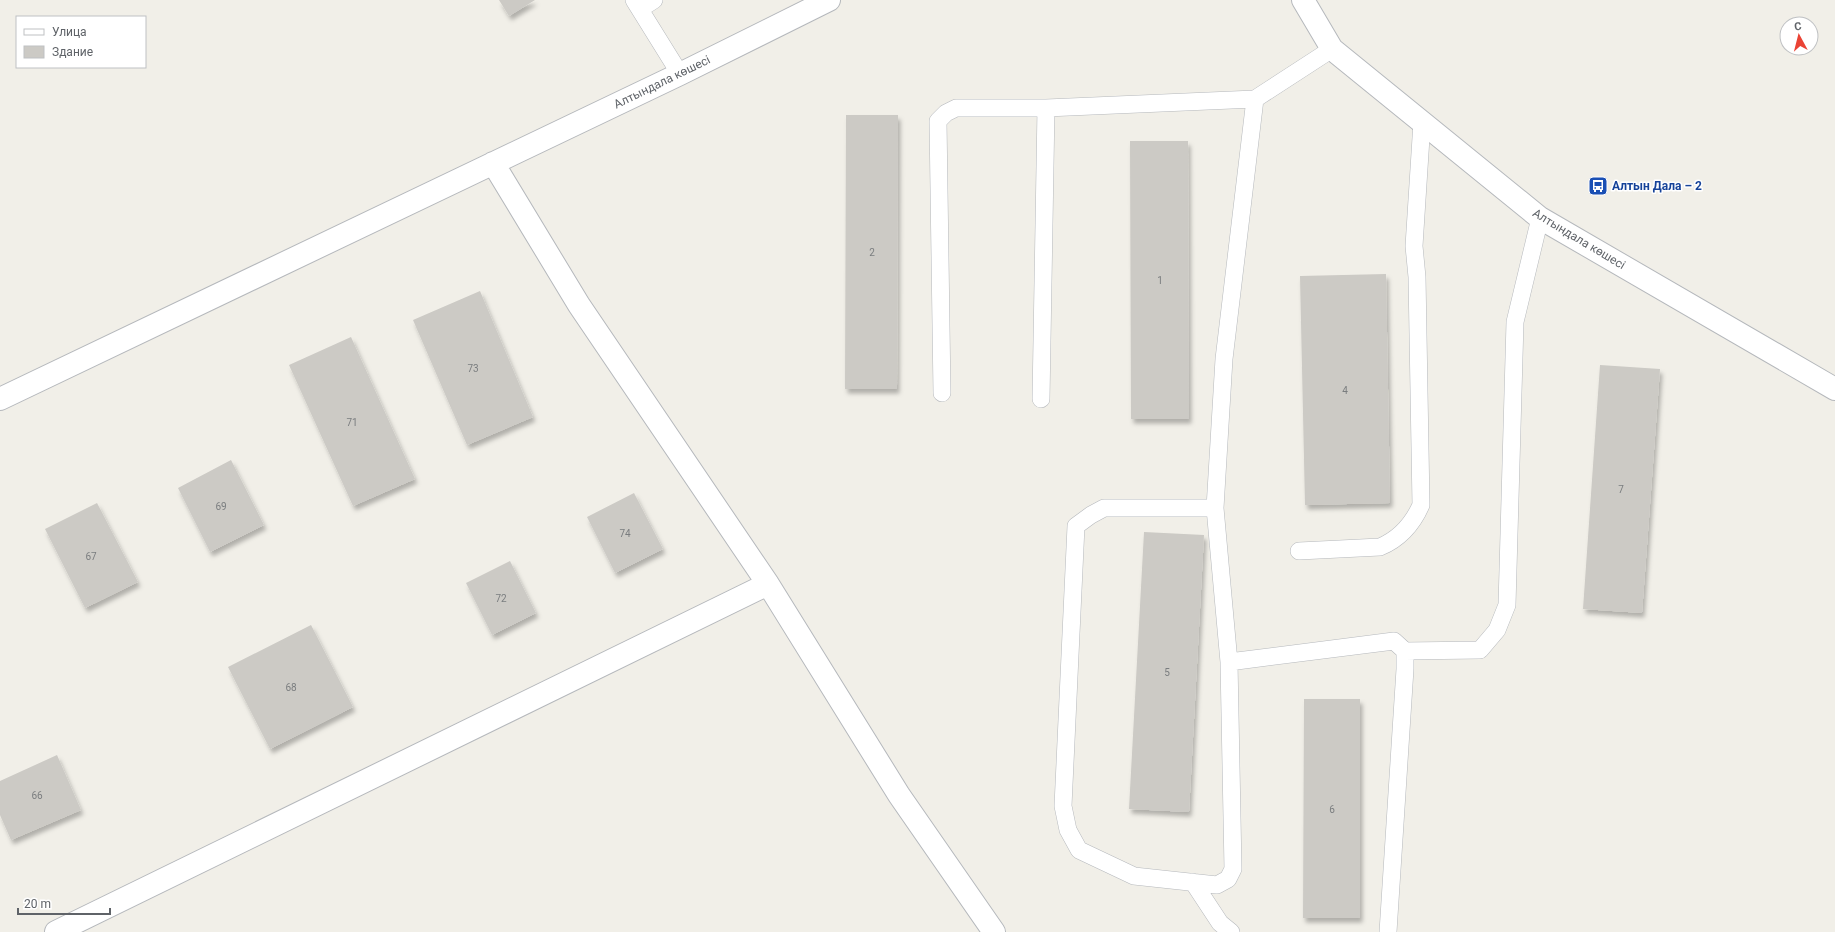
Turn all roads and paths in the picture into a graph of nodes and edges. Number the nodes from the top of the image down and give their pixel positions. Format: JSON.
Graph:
{"nodes":[{"id":1,"x":829,"y":0,"type":"edge"},
{"id":2,"x":1303,"y":0,"type":"edge"},
{"id":3,"x":643,"y":3,"type":"edge"},
{"id":4,"x":1332,"y":49,"type":"junction"},
{"id":5,"x":680,"y":74,"type":"junction"},
{"id":6,"x":1255,"y":99,"type":"junction"},
{"id":7,"x":1046,"y":108,"type":"junction"},
{"id":8,"x":1422,"y":122,"type":"junction"},
{"id":9,"x":493,"y":163,"type":"junction"},
{"id":10,"x":1540,"y":218,"type":"junction"},
{"id":11,"x":1835,"y":389,"type":"edge"},
{"id":12,"x":942,"y":393,"type":"dead end"},
{"id":13,"x":0,"y":399,"type":"edge"},
{"id":14,"x":1041,"y":399,"type":"dead end"},
{"id":15,"x":1215,"y":508,"type":"junction"},
{"id":16,"x":1299,"y":551,"type":"dead end"},
{"id":17,"x":768,"y":584,"type":"junction"},
{"id":18,"x":1405,"y":651,"type":"junction"},
{"id":19,"x":1229,"y":662,"type":"junction"},
{"id":20,"x":1193,"y":882,"type":"junction"},
{"id":21,"x":1224,"y":929,"type":"edge"},
{"id":22,"x":56,"y":932,"type":"edge"},
{"id":23,"x":994,"y":932,"type":"edge"},
{"id":24,"x":1388,"y":932,"type":"edge"}],
"edges":[{"from":1,"to":5,"type":"street","name":"Алтындала көшесі"},
{"from":2,"to":4,"type":"street","name":"Алтындала көшесі"},
{"from":3,"to":5,"type":"lane"},
{"from":4,"to":6,"type":"lane"},
{"from":4,"to":8,"type":"street","name":"Алтындала көшесі"},
{"from":5,"to":9,"type":"street","name":"Алтындала көшесі"},
{"from":6,"to":7,"type":"lane"},
{"from":6,"to":15,"type":"lane"},
{"from":7,"to":12,"type":"lane"},
{"from":7,"to":14,"type":"lane"},
{"from":8,"to":10,"type":"street","name":"Алтындала көшесі"},
{"from":8,"to":16,"type":"lane"},
{"from":9,"to":13,"type":"street","name":"Алтындала көшесі"},
{"from":9,"to":17,"type":"street"},
{"from":10,"to":11,"type":"street","name":"Алтындала көшесі"},
{"from":10,"to":18,"type":"lane"},
{"from":15,"to":19,"type":"lane"},
{"from":15,"to":20,"type":"lane"},
{"from":17,"to":22,"type":"street"},
{"from":17,"to":23,"type":"street"},
{"from":18,"to":19,"type":"lane"},
{"from":18,"to":24,"type":"lane"},
{"from":19,"to":20,"type":"lane"},
{"from":20,"to":21,"type":"lane"}]}
